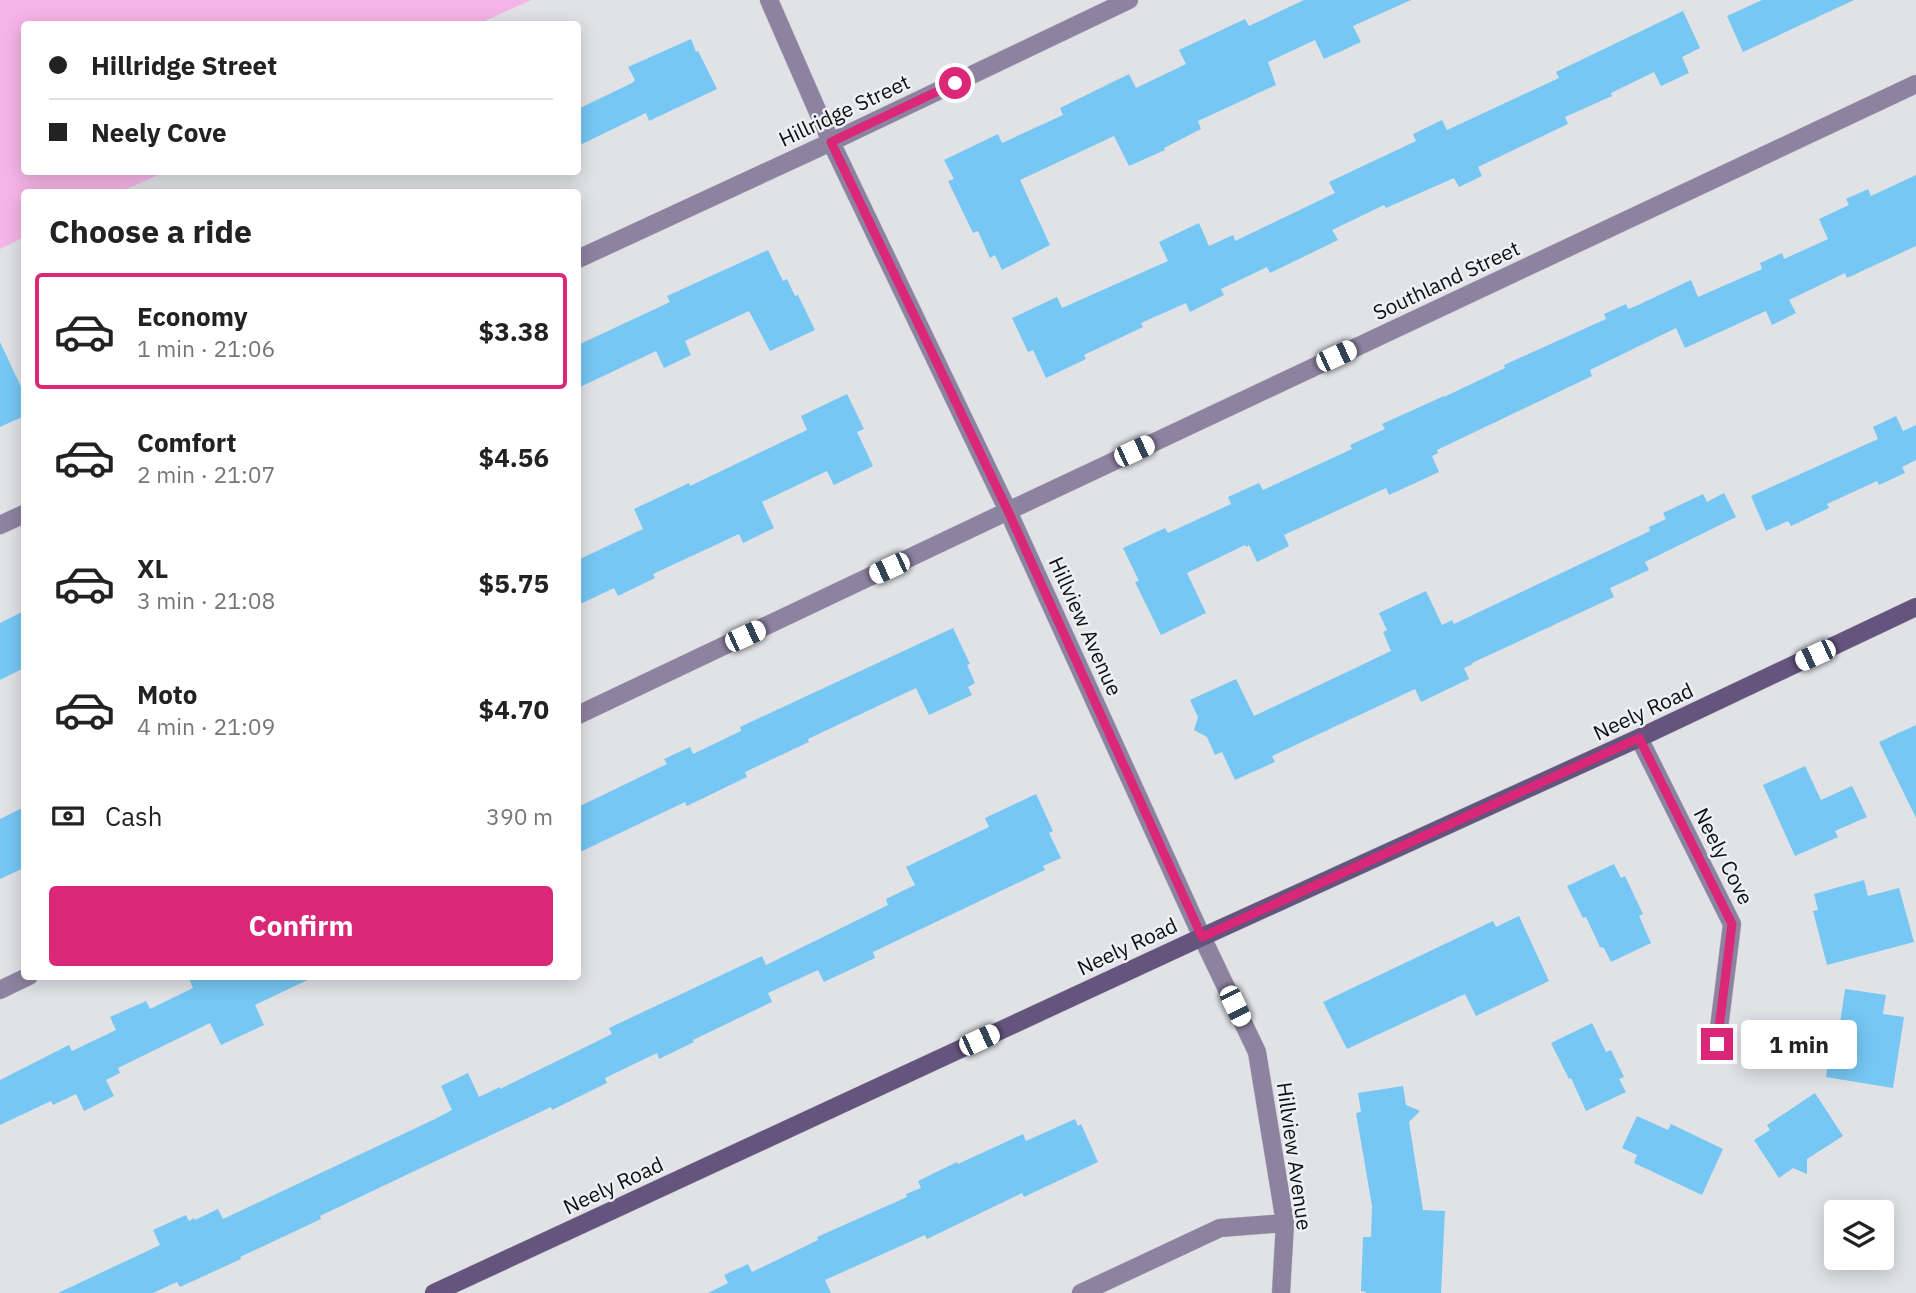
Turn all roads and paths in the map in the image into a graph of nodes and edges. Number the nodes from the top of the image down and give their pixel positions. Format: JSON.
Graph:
{"nodes":[{"id":1,"x":769,"y":0,"type":"edge"},
{"id":2,"x":1129,"y":0,"type":"edge"},
{"id":3,"x":1916,"y":84,"type":"edge"},
{"id":4,"x":831,"y":142,"type":"junction"},
{"id":5,"x":581,"y":258,"type":"edge"},
{"id":6,"x":1008,"y":511,"type":"junction"},
{"id":7,"x":21,"y":515,"type":"edge"},
{"id":8,"x":0,"y":525,"type":"edge"},
{"id":9,"x":1916,"y":607,"type":"edge"},
{"id":10,"x":581,"y":714,"type":"edge"},
{"id":11,"x":1639,"y":738,"type":"junction"},
{"id":12,"x":1202,"y":937,"type":"junction"},
{"id":13,"x":21,"y":980,"type":"edge"},
{"id":14,"x":0,"y":990,"type":"edge"},
{"id":15,"x":1717,"y":1044,"type":"dead end"},
{"id":16,"x":1284,"y":1223,"type":"junction"},
{"id":17,"x":435,"y":1293,"type":"edge"},
{"id":18,"x":1081,"y":1293,"type":"edge"},
{"id":19,"x":1281,"y":1293,"type":"edge"}],
"edges":[{"from":1,"to":4,"type":"street","name":"Hillview Avenue"},
{"from":2,"to":4,"type":"street","name":"Hillridge Street"},
{"from":3,"to":6,"type":"street","name":"Southland Street"},
{"from":4,"to":5,"type":"street","name":"Hillridge Street"},
{"from":4,"to":6,"type":"street","name":"Hillview Avenue"},
{"from":6,"to":10,"type":"street","name":"Southland Street"},
{"from":6,"to":12,"type":"street","name":"Hillview Avenue"},
{"from":7,"to":8,"type":"street"},
{"from":9,"to":11,"type":"street","name":"Neely Road"},
{"from":11,"to":12,"type":"street","name":"Neely Road"},
{"from":11,"to":15,"type":"street","name":"Neely Cove"},
{"from":12,"to":16,"type":"street","name":"Hillview Avenue"},
{"from":12,"to":17,"type":"street","name":"Neely Road"},
{"from":13,"to":14,"type":"street"},
{"from":16,"to":18,"type":"street"},
{"from":16,"to":19,"type":"street","name":"Hillview Avenue"}]}
